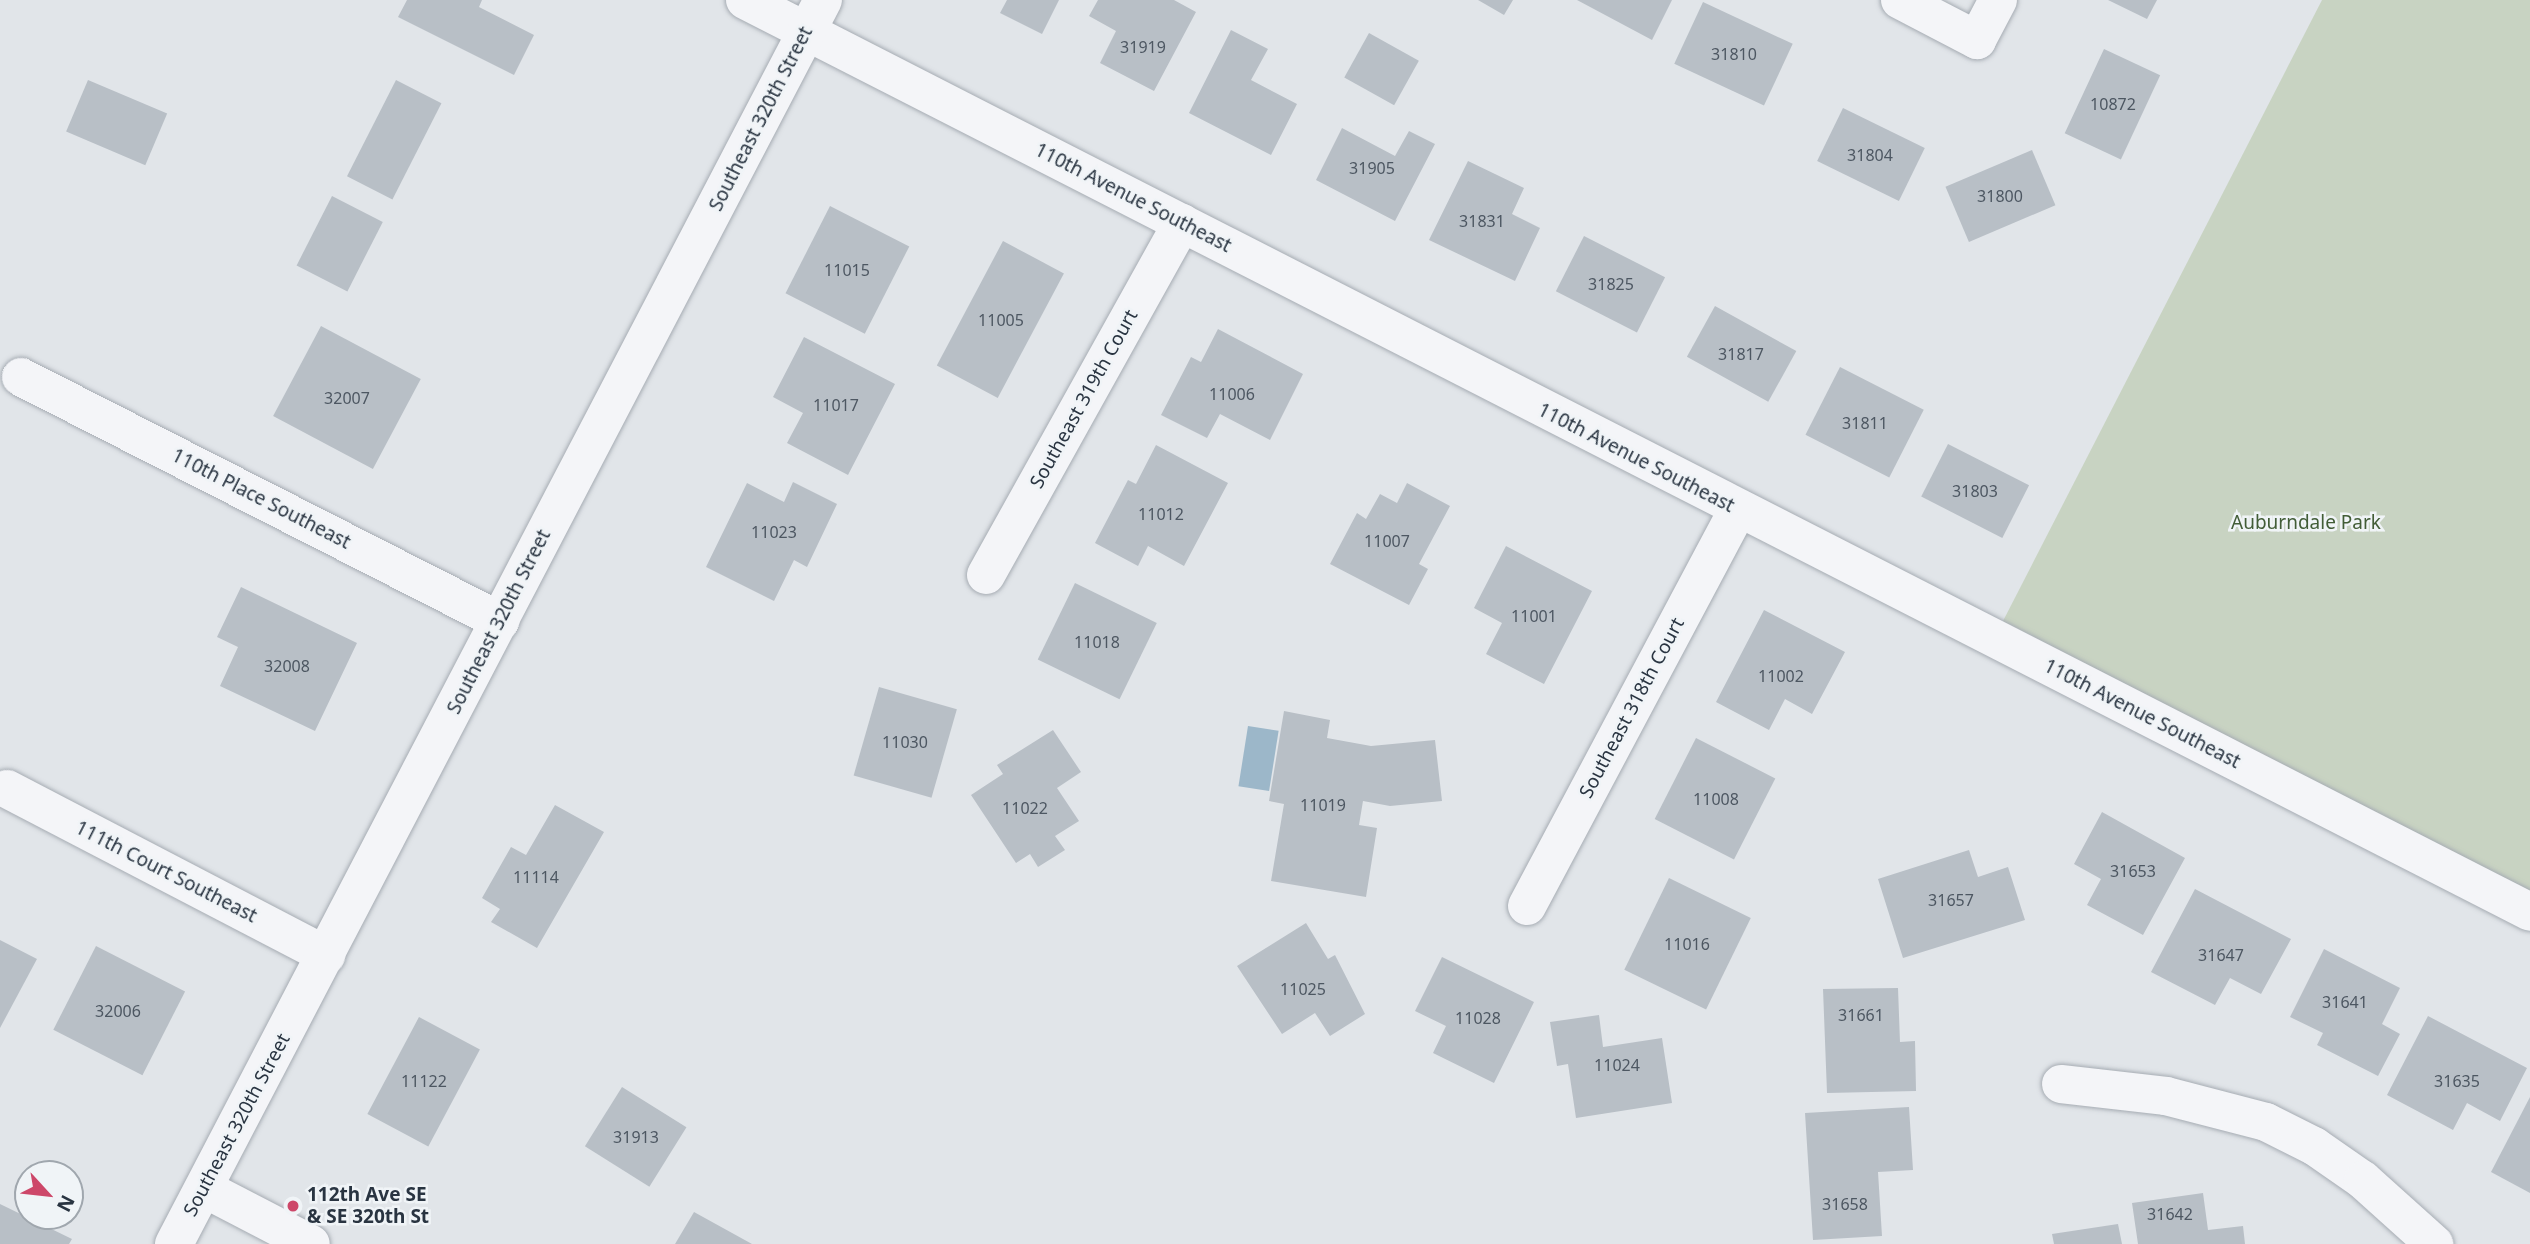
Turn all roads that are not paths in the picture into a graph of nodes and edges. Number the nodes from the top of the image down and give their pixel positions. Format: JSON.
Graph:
{"nodes":[{"id":1,"x":745,"y":0,"type":"edge"},
{"id":2,"x":1900,"y":0,"type":"edge"},
{"id":3,"x":1998,"y":0,"type":"edge"},
{"id":4,"x":815,"y":15,"type":"edge"},
{"id":5,"x":1182,"y":223,"type":"junction"},
{"id":6,"x":22,"y":377,"type":"dead end"},
{"id":7,"x":1737,"y":511,"type":"junction"},
{"id":8,"x":986,"y":575,"type":"dead end"},
{"id":9,"x":500,"y":621,"type":"junction"},
{"id":10,"x":6,"y":789,"type":"dead end"},
{"id":11,"x":1527,"y":906,"type":"dead end"},
{"id":12,"x":2530,"y":912,"type":"edge"},
{"id":13,"x":326,"y":955,"type":"junction"},
{"id":14,"x":2061,"y":1084,"type":"dead end"},
{"id":15,"x":205,"y":1189,"type":"junction"},
{"id":16,"x":174,"y":1244,"type":"edge"},
{"id":17,"x":311,"y":1244,"type":"edge"},
{"id":18,"x":2434,"y":1244,"type":"edge"}],
"edges":[{"from":1,"to":4,"type":"street","name":"110th Avenue Southeast"},
{"from":2,"to":3,"type":"street"},
{"from":4,"to":5,"type":"street","name":"110th Avenue Southeast"},
{"from":4,"to":9,"type":"street","name":"Southeast 320th Street"},
{"from":5,"to":7,"type":"street","name":"110th Avenue Southeast"},
{"from":5,"to":8,"type":"street","name":"Southeast 319th Court"},
{"from":6,"to":9,"type":"street","name":"110th Place Southeast"},
{"from":7,"to":11,"type":"street","name":"Southeast 318th Court"},
{"from":7,"to":12,"type":"street","name":"110th Avenue Southeast"},
{"from":9,"to":13,"type":"street","name":"Southeast 320th Street"},
{"from":10,"to":13,"type":"street","name":"111th Court Southeast"},
{"from":13,"to":15,"type":"street","name":"Southeast 320th Street"},
{"from":14,"to":18,"type":"street"},
{"from":15,"to":16,"type":"street","name":"Southeast 320th Street"},
{"from":15,"to":17,"type":"street"}]}
